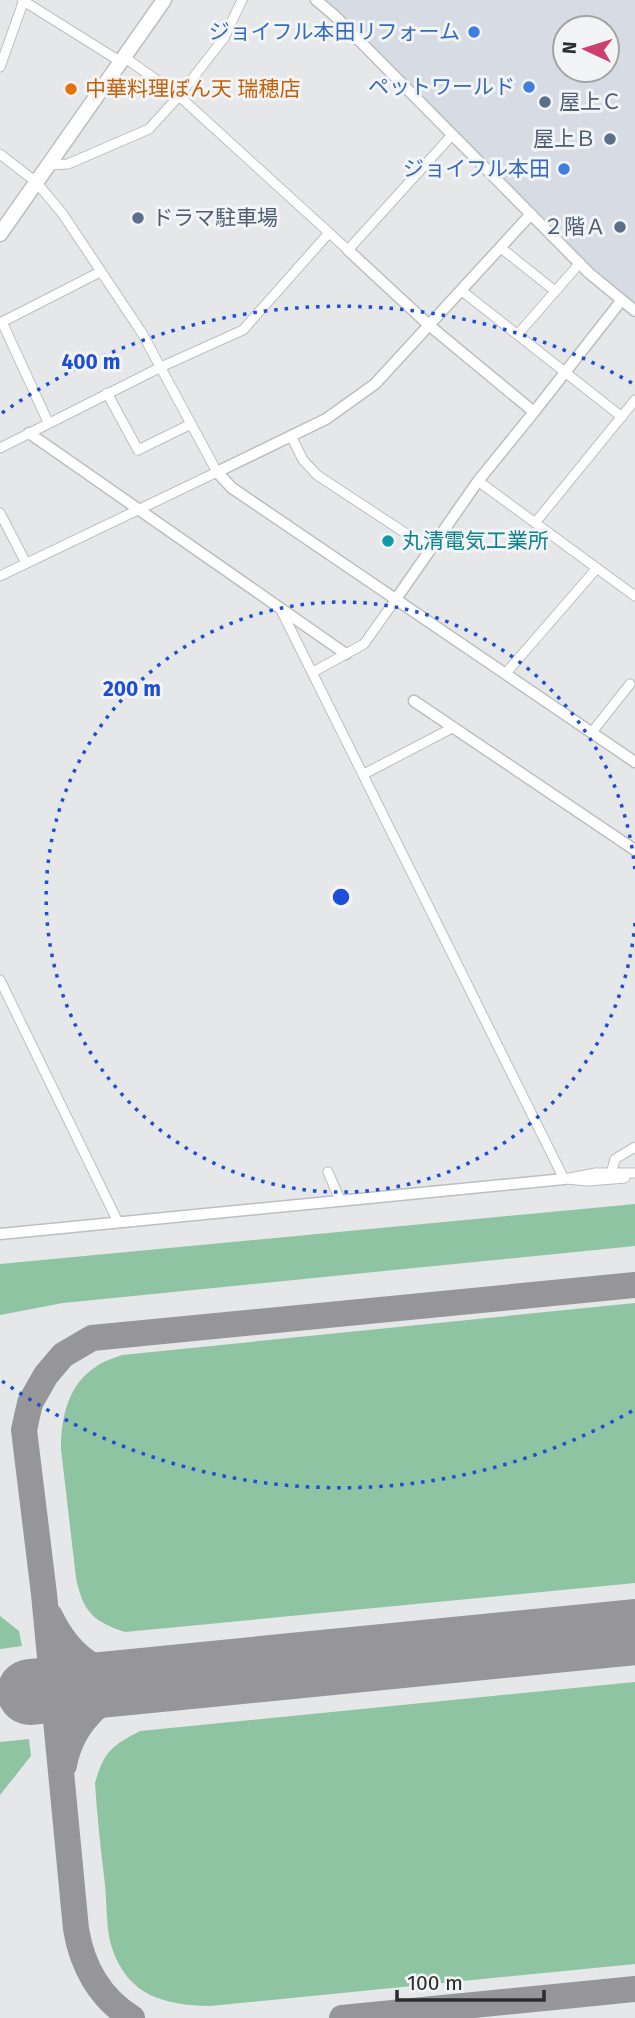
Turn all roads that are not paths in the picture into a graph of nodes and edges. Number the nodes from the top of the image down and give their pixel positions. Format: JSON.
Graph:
{"nodes":[{"id":1,"x":23,"y":0,"type":"edge"},
{"id":2,"x":164,"y":0,"type":"edge"},
{"id":3,"x":242,"y":0,"type":"edge"},
{"id":4,"x":316,"y":0,"type":"edge"},
{"id":5,"x":123,"y":60,"type":"junction"},
{"id":6,"x":0,"y":67,"type":"edge"},
{"id":7,"x":179,"y":96,"type":"junction"},
{"id":8,"x":452,"y":135,"type":"junction"},
{"id":9,"x":0,"y":154,"type":"edge"},
{"id":10,"x":49,"y":164,"type":"junction"},
{"id":11,"x":36,"y":182,"type":"junction"},
{"id":12,"x":531,"y":214,"type":"junction"},
{"id":13,"x":1,"y":232,"type":"edge"},
{"id":14,"x":328,"y":234,"type":"junction"},
{"id":15,"x":501,"y":248,"type":"junction"},
{"id":16,"x":348,"y":250,"type":"junction"},
{"id":17,"x":580,"y":263,"type":"junction"},
{"id":18,"x":100,"y":272,"type":"junction"},
{"id":19,"x":462,"y":291,"type":"junction"},
{"id":20,"x":555,"y":291,"type":"junction"},
{"id":21,"x":621,"y":301,"type":"junction"},
{"id":22,"x":635,"y":311,"type":"edge"},
{"id":23,"x":1,"y":322,"type":"edge"},
{"id":24,"x":430,"y":326,"type":"junction"},
{"id":25,"x":518,"y":334,"type":"junction"},
{"id":26,"x":161,"y":367,"type":"junction"},
{"id":27,"x":567,"y":372,"type":"junction"},
{"id":28,"x":107,"y":393,"type":"junction"},
{"id":29,"x":635,"y":400,"type":"edge"},
{"id":30,"x":534,"y":412,"type":"junction"},
{"id":31,"x":622,"y":417,"type":"junction"},
{"id":32,"x":48,"y":422,"type":"junction"},
{"id":33,"x":191,"y":424,"type":"junction"},
{"id":34,"x":29,"y":433,"type":"junction"},
{"id":35,"x":291,"y":436,"type":"junction"},
{"id":36,"x":0,"y":448,"type":"edge"},
{"id":37,"x":216,"y":472,"type":"junction"},
{"id":38,"x":478,"y":481,"type":"junction"},
{"id":39,"x":140,"y":510,"type":"junction"},
{"id":40,"x":0,"y":513,"type":"edge"},
{"id":41,"x":535,"y":523,"type":"junction"},
{"id":42,"x":431,"y":550,"type":"junction"},
{"id":43,"x":26,"y":563,"type":"junction"},
{"id":44,"x":597,"y":568,"type":"junction"},
{"id":45,"x":0,"y":576,"type":"edge"},
{"id":46,"x":635,"y":596,"type":"edge"},
{"id":47,"x":396,"y":599,"type":"junction"},
{"id":48,"x":280,"y":606,"type":"junction"},
{"id":49,"x":346,"y":653,"type":"junction"},
{"id":50,"x":313,"y":673,"type":"junction"},
{"id":51,"x":506,"y":673,"type":"junction"},
{"id":52,"x":630,"y":684,"type":"dead end"},
{"id":53,"x":414,"y":701,"type":"dead end"},
{"id":54,"x":454,"y":727,"type":"junction"},
{"id":55,"x":592,"y":732,"type":"junction"},
{"id":56,"x":635,"y":762,"type":"edge"},
{"id":57,"x":364,"y":774,"type":"junction"},
{"id":58,"x":635,"y":850,"type":"edge"},
{"id":59,"x":0,"y":980,"type":"edge"},
{"id":60,"x":635,"y":1147,"type":"edge"},
{"id":61,"x":328,"y":1172,"type":"dead end"},
{"id":62,"x":635,"y":1175,"type":"edge"},
{"id":63,"x":610,"y":1176,"type":"junction"},
{"id":64,"x":564,"y":1179,"type":"junction"},
{"id":65,"x":340,"y":1200,"type":"junction"},
{"id":66,"x":118,"y":1222,"type":"junction"},
{"id":67,"x":0,"y":1234,"type":"edge"}],
"edges":[{"from":1,"to":5,"type":"street"},
{"from":1,"to":6,"type":"street"},
{"from":2,"to":5,"type":"main road"},
{"from":3,"to":7,"type":"street"},
{"from":4,"to":8,"type":"street"},
{"from":5,"to":7,"type":"street"},
{"from":5,"to":10,"type":"main road"},
{"from":7,"to":10,"type":"street"},
{"from":7,"to":14,"type":"street"},
{"from":8,"to":12,"type":"street"},
{"from":8,"to":16,"type":"street"},
{"from":9,"to":11,"type":"street"},
{"from":10,"to":11,"type":"main road"},
{"from":11,"to":13,"type":"main road"},
{"from":11,"to":18,"type":"street"},
{"from":12,"to":15,"type":"street"},
{"from":12,"to":17,"type":"street"},
{"from":14,"to":16,"type":"street"},
{"from":14,"to":26,"type":"street"},
{"from":15,"to":19,"type":"street"},
{"from":15,"to":20,"type":"street"},
{"from":16,"to":24,"type":"street"},
{"from":17,"to":20,"type":"street"},
{"from":17,"to":21,"type":"street"},
{"from":18,"to":23,"type":"street"},
{"from":18,"to":26,"type":"street"},
{"from":19,"to":24,"type":"street"},
{"from":19,"to":25,"type":"street"},
{"from":20,"to":25,"type":"street"},
{"from":21,"to":22,"type":"street"},
{"from":21,"to":27,"type":"street"},
{"from":23,"to":32,"type":"street"},
{"from":24,"to":30,"type":"street"},
{"from":24,"to":35,"type":"street"},
{"from":25,"to":27,"type":"street"},
{"from":26,"to":28,"type":"street"},
{"from":26,"to":33,"type":"street"},
{"from":27,"to":30,"type":"street"},
{"from":27,"to":31,"type":"street"},
{"from":28,"to":32,"type":"street"},
{"from":28,"to":33,"type":"street"},
{"from":29,"to":31,"type":"street"},
{"from":30,"to":38,"type":"street"},
{"from":31,"to":41,"type":"street"},
{"from":32,"to":34,"type":"street"},
{"from":33,"to":37,"type":"street"},
{"from":34,"to":36,"type":"street"},
{"from":34,"to":39,"type":"street"},
{"from":35,"to":37,"type":"street"},
{"from":35,"to":42,"type":"street"},
{"from":37,"to":39,"type":"street"},
{"from":37,"to":47,"type":"street"},
{"from":38,"to":41,"type":"street"},
{"from":38,"to":42,"type":"street"},
{"from":39,"to":43,"type":"street"},
{"from":39,"to":48,"type":"street"},
{"from":40,"to":43,"type":"street"},
{"from":41,"to":44,"type":"street"},
{"from":42,"to":47,"type":"street"},
{"from":43,"to":45,"type":"street"},
{"from":44,"to":46,"type":"street"},
{"from":44,"to":51,"type":"street"},
{"from":47,"to":49,"type":"street"},
{"from":47,"to":51,"type":"street"},
{"from":48,"to":49,"type":"street"},
{"from":48,"to":50,"type":"street"},
{"from":49,"to":50,"type":"street"},
{"from":50,"to":57,"type":"street"},
{"from":51,"to":55,"type":"street"},
{"from":52,"to":55,"type":"street"},
{"from":53,"to":54,"type":"street"},
{"from":54,"to":57,"type":"street"},
{"from":54,"to":58,"type":"street"},
{"from":55,"to":56,"type":"street"},
{"from":57,"to":64,"type":"street"},
{"from":59,"to":66,"type":"street"},
{"from":60,"to":63,"type":"street"},
{"from":61,"to":65,"type":"street"},
{"from":62,"to":63,"type":"street"},
{"from":63,"to":64,"type":"street"},
{"from":64,"to":65,"type":"street"},
{"from":65,"to":66,"type":"street"},
{"from":66,"to":67,"type":"street"}]}
